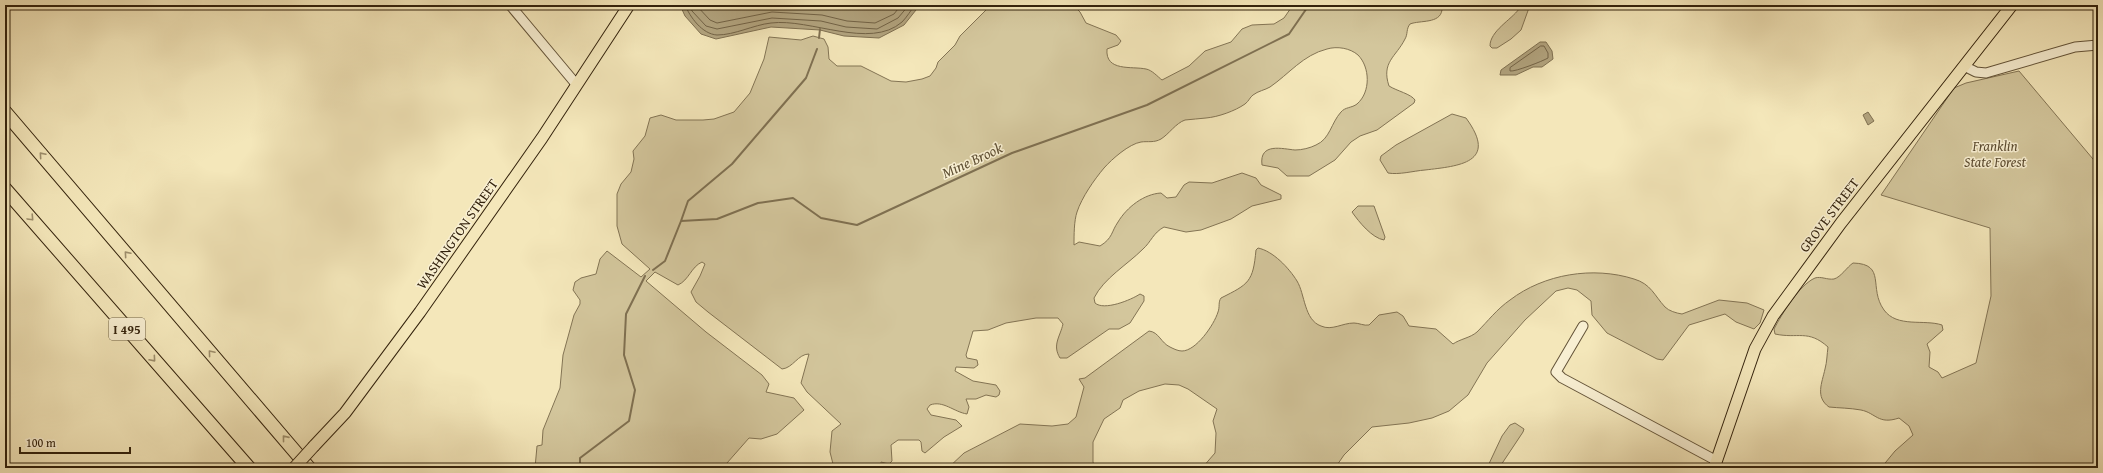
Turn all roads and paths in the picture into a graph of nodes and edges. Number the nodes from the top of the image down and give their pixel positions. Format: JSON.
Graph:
{"nodes":[{"id":1,"x":629,"y":5,"type":"edge"},
{"id":2,"x":2012,"y":5,"type":"edge"},
{"id":3,"x":514,"y":7,"type":"edge"},
{"id":4,"x":2098,"y":45,"type":"edge"},
{"id":5,"x":1964,"y":66,"type":"junction"},
{"id":6,"x":576,"y":84,"type":"junction"},
{"id":7,"x":5,"y":112,"type":"edge"},
{"id":8,"x":5,"y":189,"type":"edge"},
{"id":9,"x":1583,"y":326,"type":"dead end"},
{"id":10,"x":1716,"y":464,"type":"edge"},
{"id":11,"x":249,"y":468,"type":"edge"},
{"id":12,"x":294,"y":468,"type":"edge"},
{"id":13,"x":309,"y":468,"type":"edge"}],
"edges":[{"from":1,"to":6,"type":"main road","name":"WASHINGTON STREET"},
{"from":2,"to":5,"type":"main road","name":"GROVE STREET"},
{"from":3,"to":6,"type":"street"},
{"from":4,"to":5,"type":"street"},
{"from":5,"to":10,"type":"main road","name":"GROVE STREET"},
{"from":6,"to":12,"type":"main road","name":"WASHINGTON STREET","bridge":true},
{"from":13,"to":7,"type":"highway","one_way":true},
{"from":8,"to":11,"type":"highway","number":"I 495","one_way":true},
{"from":9,"to":10,"type":"street"}]}
